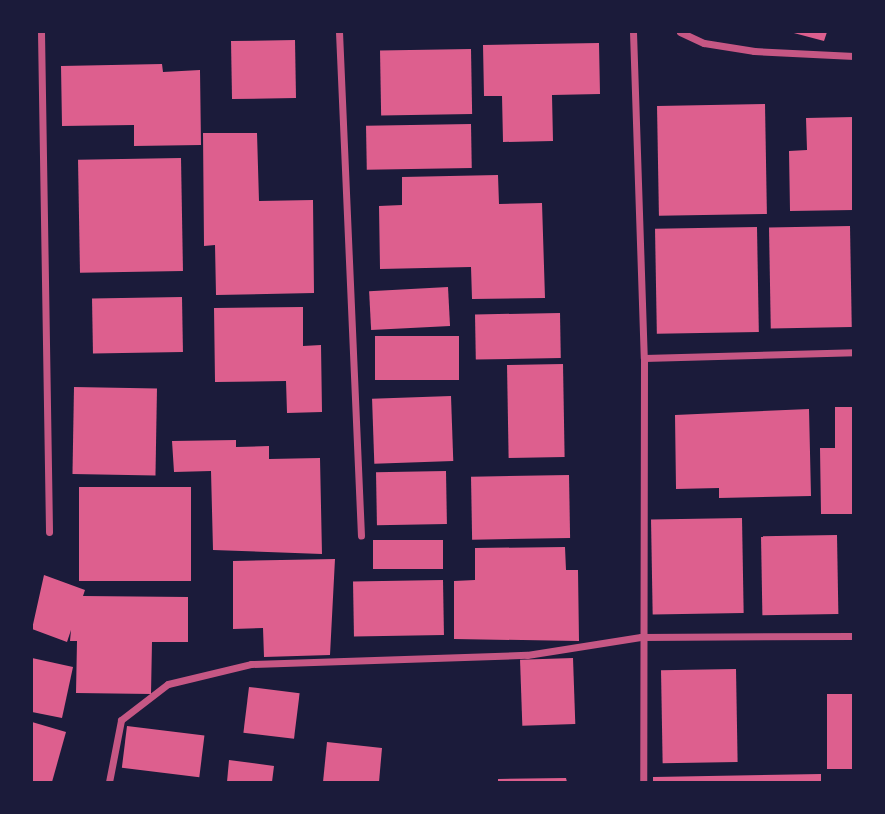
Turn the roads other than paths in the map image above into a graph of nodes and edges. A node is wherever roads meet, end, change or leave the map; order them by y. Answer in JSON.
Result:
{"nodes":[{"id":1,"x":41,"y":32,"type":"edge"},
{"id":2,"x":339,"y":32,"type":"edge"},
{"id":3,"x":633,"y":32,"type":"edge"},
{"id":4,"x":680,"y":32,"type":"edge"},
{"id":5,"x":853,"y":56,"type":"edge"},
{"id":6,"x":853,"y":352,"type":"edge"},
{"id":7,"x":644,"y":358,"type":"junction"},
{"id":8,"x":49,"y":531,"type":"dead end"},
{"id":9,"x":360,"y":536,"type":"dead end"},
{"id":10,"x":641,"y":636,"type":"junction"},
{"id":11,"x":853,"y":636,"type":"edge"},
{"id":12,"x":108,"y":782,"type":"edge"},
{"id":13,"x":643,"y":782,"type":"edge"}],
"edges":[{"from":1,"to":8,"type":"street"},
{"from":2,"to":9,"type":"street"},
{"from":3,"to":7,"type":"street"},
{"from":4,"to":5,"type":"street"},
{"from":6,"to":7,"type":"street"},
{"from":7,"to":10,"type":"street"},
{"from":10,"to":11,"type":"street"},
{"from":10,"to":12,"type":"street"},
{"from":10,"to":13,"type":"street"}]}
